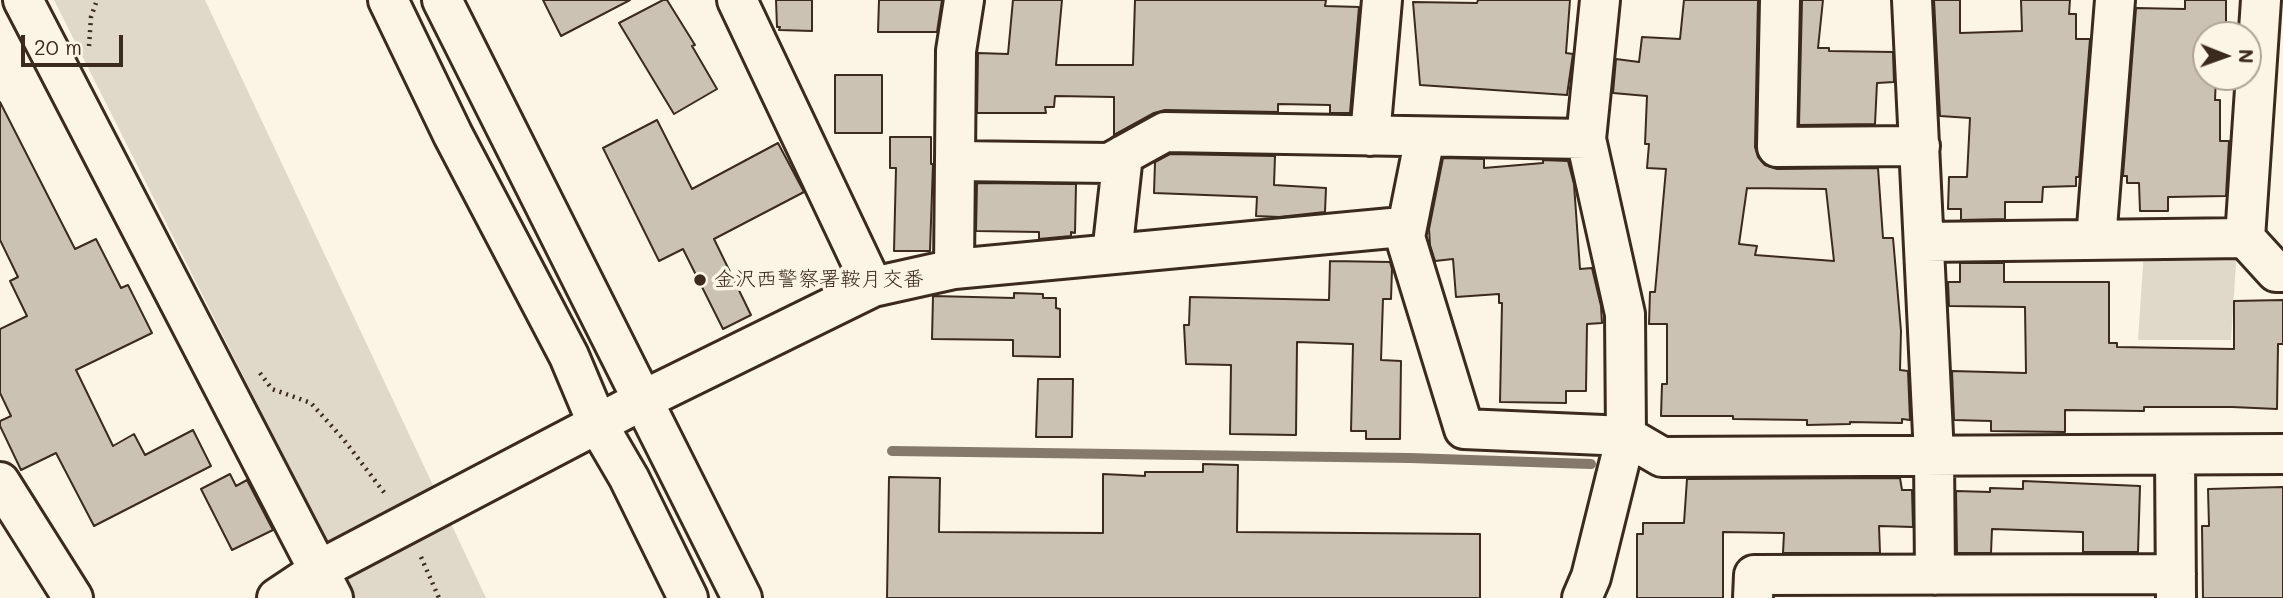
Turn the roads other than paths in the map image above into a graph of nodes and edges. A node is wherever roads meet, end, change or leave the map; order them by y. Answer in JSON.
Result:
{"nodes":[{"id":1,"x":23,"y":0,"type":"edge"},
{"id":2,"x":388,"y":0,"type":"edge"},
{"id":3,"x":442,"y":0,"type":"edge"},
{"id":4,"x":737,"y":0,"type":"edge"},
{"id":5,"x":964,"y":0,"type":"edge"},
{"id":6,"x":1382,"y":0,"type":"edge"},
{"id":7,"x":1600,"y":0,"type":"edge"},
{"id":8,"x":1780,"y":0,"type":"edge"},
{"id":9,"x":1912,"y":0,"type":"edge"},
{"id":10,"x":2115,"y":0,"type":"edge"},
{"id":11,"x":2261,"y":0,"type":"edge"},
{"id":12,"x":1370,"y":136,"type":"junction"},
{"id":13,"x":1425,"y":136,"type":"junction"},
{"id":14,"x":1586,"y":139,"type":"junction"},
{"id":15,"x":1920,"y":146,"type":"junction"},
{"id":16,"x":1124,"y":155,"type":"junction"},
{"id":17,"x":955,"y":162,"type":"junction"},
{"id":18,"x":1405,"y":237,"type":"junction"},
{"id":19,"x":2245,"y":238,"type":"junction"},
{"id":20,"x":2096,"y":240,"type":"junction"},
{"id":21,"x":1925,"y":242,"type":"junction"},
{"id":22,"x":1112,"y":254,"type":"junction"},
{"id":23,"x":954,"y":269,"type":"junction"},
{"id":24,"x":2283,"y":272,"type":"edge"},
{"id":25,"x":873,"y":287,"type":"junction"},
{"id":26,"x":643,"y":400,"type":"junction"},
{"id":27,"x":598,"y":425,"type":"junction"},
{"id":28,"x":1626,"y":436,"type":"junction"},
{"id":29,"x":2283,"y":454,"type":"edge"},
{"id":30,"x":1934,"y":455,"type":"junction"},
{"id":31,"x":2175,"y":455,"type":"junction"},
{"id":32,"x":0,"y":482,"type":"edge"},
{"id":33,"x":1934,"y":575,"type":"junction"},
{"id":34,"x":326,"y":584,"type":"edge"},
{"id":35,"x":2176,"y":586,"type":"edge"},
{"id":36,"x":73,"y":598,"type":"edge"},
{"id":37,"x":276,"y":598,"type":"edge"},
{"id":38,"x":688,"y":598,"type":"edge"},
{"id":39,"x":742,"y":598,"type":"edge"},
{"id":40,"x":1583,"y":598,"type":"edge"},
{"id":41,"x":1753,"y":598,"type":"edge"}],
"edges":[{"from":1,"to":34,"type":"street"},
{"from":2,"to":27,"type":"street"},
{"from":3,"to":26,"type":"street"},
{"from":4,"to":25,"type":"street"},
{"from":5,"to":17,"type":"street"},
{"from":6,"to":12,"type":"street"},
{"from":7,"to":14,"type":"street"},
{"from":8,"to":15,"type":"street"},
{"from":9,"to":15,"type":"street"},
{"from":10,"to":20,"type":"street"},
{"from":11,"to":19,"type":"street"},
{"from":12,"to":13,"type":"street"},
{"from":12,"to":16,"type":"street"},
{"from":13,"to":14,"type":"street"},
{"from":13,"to":18,"type":"street"},
{"from":14,"to":28,"type":"street"},
{"from":15,"to":21,"type":"street"},
{"from":16,"to":17,"type":"street"},
{"from":16,"to":22,"type":"street"},
{"from":17,"to":23,"type":"street"},
{"from":18,"to":22,"type":"street"},
{"from":18,"to":28,"type":"street"},
{"from":19,"to":20,"type":"street"},
{"from":19,"to":24,"type":"street"},
{"from":20,"to":21,"type":"street"},
{"from":21,"to":30,"type":"street"},
{"from":22,"to":23,"type":"street"},
{"from":23,"to":25,"type":"street"},
{"from":25,"to":26,"type":"street"},
{"from":26,"to":27,"type":"street"},
{"from":26,"to":39,"type":"street"},
{"from":27,"to":34,"type":"street"},
{"from":27,"to":38,"type":"street"},
{"from":28,"to":30,"type":"street"},
{"from":28,"to":40,"type":"street"},
{"from":29,"to":31,"type":"street"},
{"from":30,"to":31,"type":"street"},
{"from":30,"to":33,"type":"street"},
{"from":31,"to":35,"type":"street"},
{"from":32,"to":36,"type":"street"},
{"from":33,"to":35,"type":"street"},
{"from":33,"to":41,"type":"street"},
{"from":34,"to":37,"type":"street"}]}
